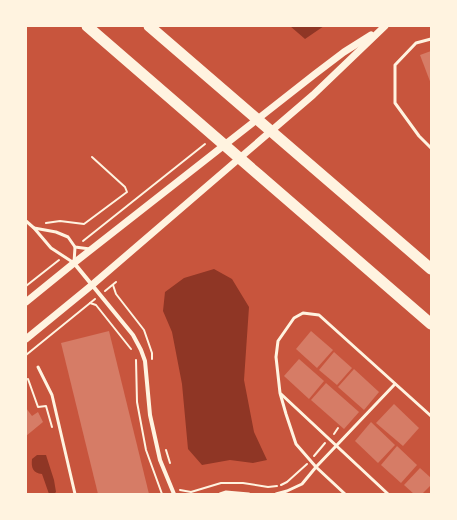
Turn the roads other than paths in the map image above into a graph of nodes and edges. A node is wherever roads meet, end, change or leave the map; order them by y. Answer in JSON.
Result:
{"nodes":[{"id":1,"x":87,"y":26,"type":"edge"},
{"id":2,"x":149,"y":26,"type":"edge"},
{"id":3,"x":384,"y":26,"type":"edge"},
{"id":4,"x":431,"y":39,"type":"edge"},
{"id":5,"x":431,"y":148,"type":"edge"},
{"id":6,"x":26,"y":221,"type":"edge"},
{"id":7,"x":34,"y":228,"type":"junction"},
{"id":8,"x":75,"y":247,"type":"junction"},
{"id":9,"x":91,"y":250,"type":"junction"},
{"id":10,"x":74,"y":263,"type":"junction"},
{"id":11,"x":431,"y":269,"type":"edge"},
{"id":12,"x":92,"y":285,"type":"junction"},
{"id":13,"x":26,"y":302,"type":"edge"},
{"id":14,"x":431,"y":324,"type":"edge"},
{"id":15,"x":26,"y":338,"type":"edge"},
{"id":16,"x":38,"y":367,"type":"dead end"},
{"id":17,"x":395,"y":384,"type":"junction"},
{"id":18,"x":280,"y":393,"type":"junction"},
{"id":19,"x":431,"y":416,"type":"edge"},
{"id":20,"x":336,"y":446,"type":"junction"},
{"id":21,"x":316,"y":467,"type":"junction"},
{"id":22,"x":75,"y":494,"type":"edge"},
{"id":23,"x":174,"y":494,"type":"edge"},
{"id":24,"x":220,"y":494,"type":"edge"},
{"id":25,"x":249,"y":494,"type":"edge"},
{"id":26,"x":276,"y":494,"type":"edge"},
{"id":27,"x":345,"y":494,"type":"edge"},
{"id":28,"x":388,"y":494,"type":"edge"}],
"edges":[{"from":1,"to":14,"type":"highway"},
{"from":2,"to":11,"type":"highway"},
{"from":3,"to":9,"type":"street"},
{"from":3,"to":12,"type":"street"},
{"from":4,"to":5,"type":"lane"},
{"from":6,"to":7,"type":"lane"},
{"from":7,"to":8,"type":"lane"},
{"from":7,"to":10,"type":"lane"},
{"from":8,"to":9,"type":"lane"},
{"from":8,"to":10,"type":"lane"},
{"from":9,"to":10,"type":"street"},
{"from":10,"to":12,"type":"street"},
{"from":10,"to":13,"type":"street"},
{"from":12,"to":15,"type":"street"},
{"from":12,"to":23,"type":"street"},
{"from":16,"to":22,"type":"lane"},
{"from":17,"to":18,"type":"lane"},
{"from":17,"to":19,"type":"lane"},
{"from":17,"to":20,"type":"lane"},
{"from":18,"to":20,"type":"lane"},
{"from":18,"to":21,"type":"lane"},
{"from":20,"to":21,"type":"lane"},
{"from":20,"to":28,"type":"lane"},
{"from":21,"to":26,"type":"lane"},
{"from":21,"to":27,"type":"lane"},
{"from":24,"to":25,"type":"lane"}]}
